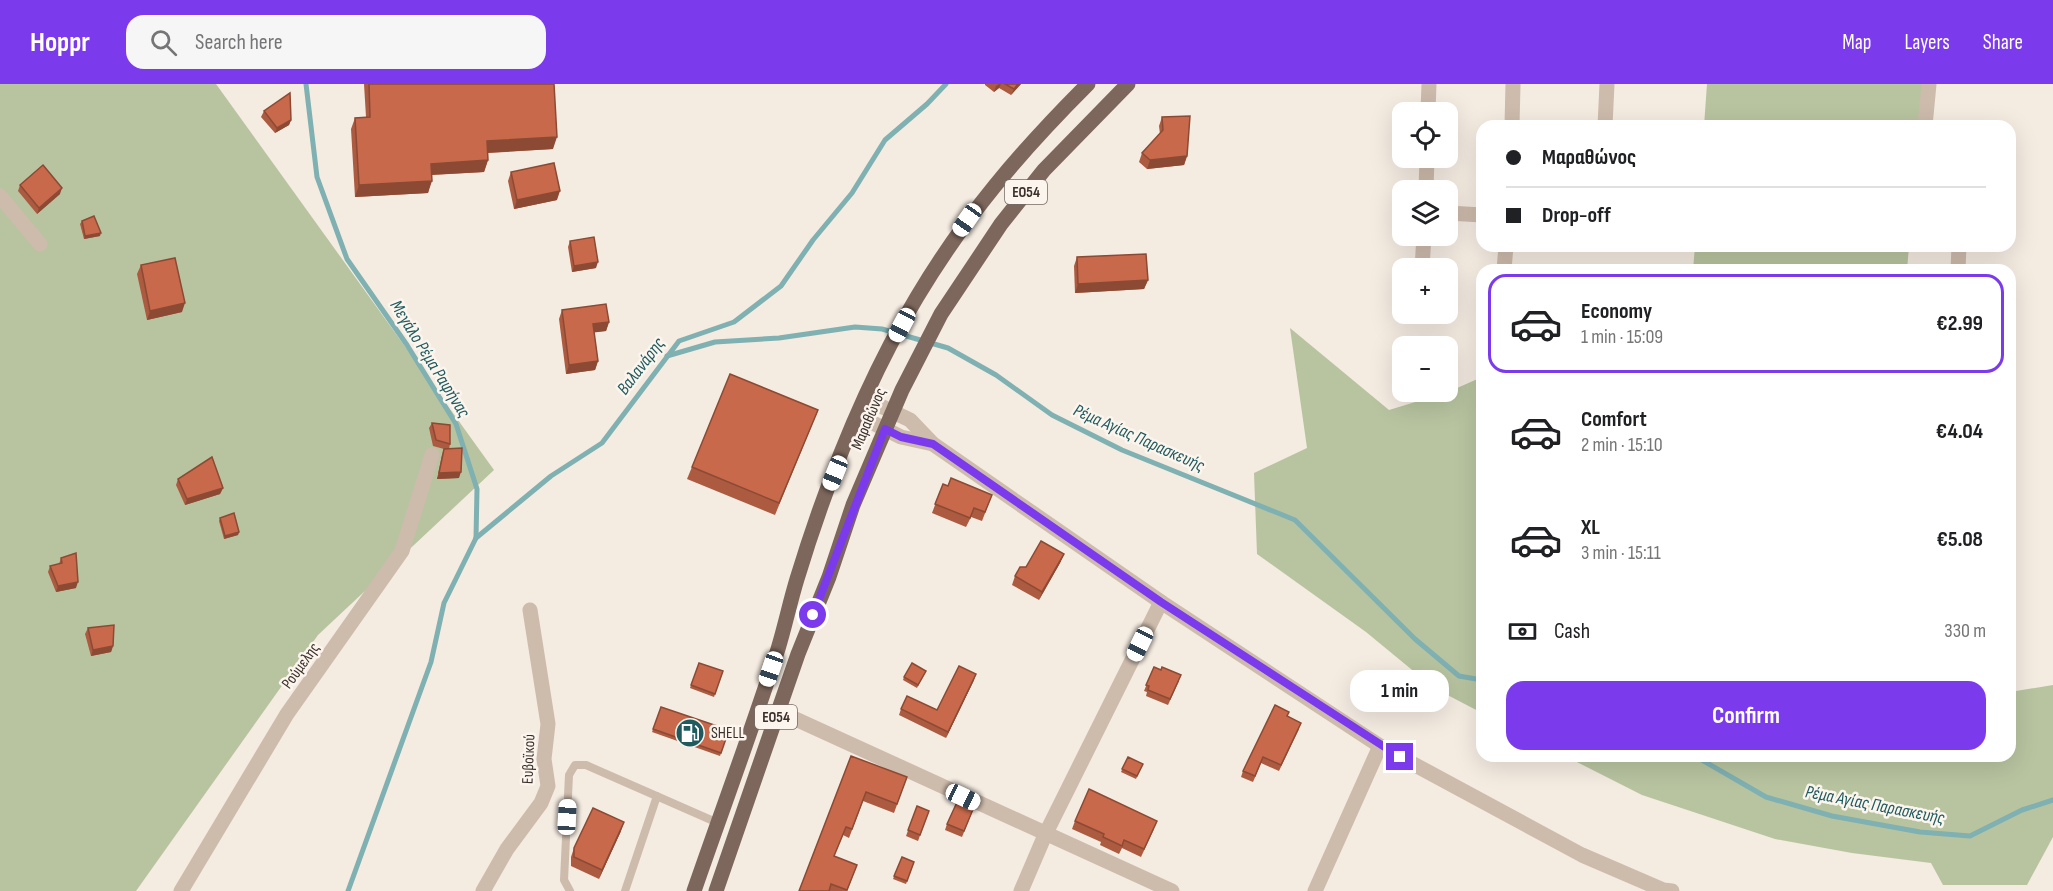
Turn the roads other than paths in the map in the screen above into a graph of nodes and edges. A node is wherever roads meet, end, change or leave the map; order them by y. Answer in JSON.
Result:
{"nodes":[{"id":1,"x":1088,"y":84,"type":"edge"},
{"id":2,"x":1128,"y":84,"type":"edge"},
{"id":3,"x":1429,"y":84,"type":"edge"},
{"id":4,"x":1513,"y":84,"type":"edge"},
{"id":5,"x":1607,"y":84,"type":"edge"},
{"id":6,"x":1929,"y":84,"type":"edge"},
{"id":7,"x":1428,"y":102,"type":"edge"},
{"id":8,"x":1512,"y":120,"type":"edge"},
{"id":9,"x":1605,"y":120,"type":"edge"},
{"id":10,"x":1925,"y":120,"type":"edge"},
{"id":11,"x":0,"y":196,"type":"edge"},
{"id":12,"x":1458,"y":214,"type":"edge"},
{"id":13,"x":1476,"y":215,"type":"edge"},
{"id":14,"x":40,"y":244,"type":"dead end"},
{"id":15,"x":866,"y":399,"type":"junction"},
{"id":16,"x":892,"y":411,"type":"junction"},
{"id":17,"x":859,"y":416,"type":"junction"},
{"id":18,"x":885,"y":429,"type":"junction"},
{"id":19,"x":933,"y":444,"type":"junction"},
{"id":20,"x":432,"y":455,"type":"dead end"},
{"id":21,"x":1161,"y":602,"type":"junction"},
{"id":22,"x":530,"y":610,"type":"dead end"},
{"id":23,"x":778,"y":711,"type":"junction"},
{"id":24,"x":1380,"y":746,"type":"junction"},
{"id":25,"x":657,"y":796,"type":"junction"},
{"id":26,"x":718,"y":823,"type":"junction"},
{"id":27,"x":1045,"y":835,"type":"junction"},
{"id":28,"x":181,"y":891,"type":"edge"},
{"id":29,"x":483,"y":891,"type":"edge"},
{"id":30,"x":570,"y":891,"type":"edge"},
{"id":31,"x":624,"y":891,"type":"edge"},
{"id":32,"x":694,"y":891,"type":"edge"},
{"id":33,"x":716,"y":891,"type":"edge"},
{"id":34,"x":1021,"y":891,"type":"edge"},
{"id":35,"x":1172,"y":891,"type":"edge"},
{"id":36,"x":1315,"y":891,"type":"edge"},
{"id":37,"x":1672,"y":891,"type":"edge"}],
"edges":[{"from":1,"to":15,"type":"main road","name":"Μαραθώνος","number":"ΕΟ54"},
{"from":2,"to":16,"type":"main road","name":"Μαραθώνος","number":"ΕΟ54"},
{"from":3,"to":7,"type":"street"},
{"from":4,"to":8,"type":"street"},
{"from":5,"to":9,"type":"street"},
{"from":6,"to":10,"type":"street"},
{"from":11,"to":14,"type":"street"},
{"from":12,"to":13,"type":"street"},
{"from":15,"to":16,"type":"street"},
{"from":15,"to":17,"type":"main road","name":"Μαραθώνος","number":"ΕΟ54"},
{"from":16,"to":18,"type":"main road","name":"Μαραθώνος","number":"ΕΟ54"},
{"from":16,"to":19,"type":"street"},
{"from":17,"to":18,"type":"street"},
{"from":17,"to":26,"type":"main road","name":"Μαραθώνος","number":"ΕΟ54"},
{"from":18,"to":19,"type":"street"},
{"from":18,"to":23,"type":"main road","name":"Μαραθώνος","number":"ΕΟ54"},
{"from":19,"to":21,"type":"street"},
{"from":20,"to":28,"type":"street","name":"Ρούμελης"},
{"from":21,"to":24,"type":"street"},
{"from":21,"to":27,"type":"street"},
{"from":22,"to":29,"type":"street","name":"Ευβοϊκού"},
{"from":23,"to":27,"type":"street"},
{"from":23,"to":33,"type":"main road","name":"Μαραθώνος","number":"ΕΟ54"},
{"from":24,"to":36,"type":"street"},
{"from":24,"to":37,"type":"street"},
{"from":25,"to":26,"type":"lane"},
{"from":25,"to":30,"type":"lane"},
{"from":25,"to":31,"type":"lane"},
{"from":26,"to":32,"type":"main road","name":"Μαραθώνος","number":"ΕΟ54"},
{"from":27,"to":34,"type":"street"},
{"from":27,"to":35,"type":"street"}]}
